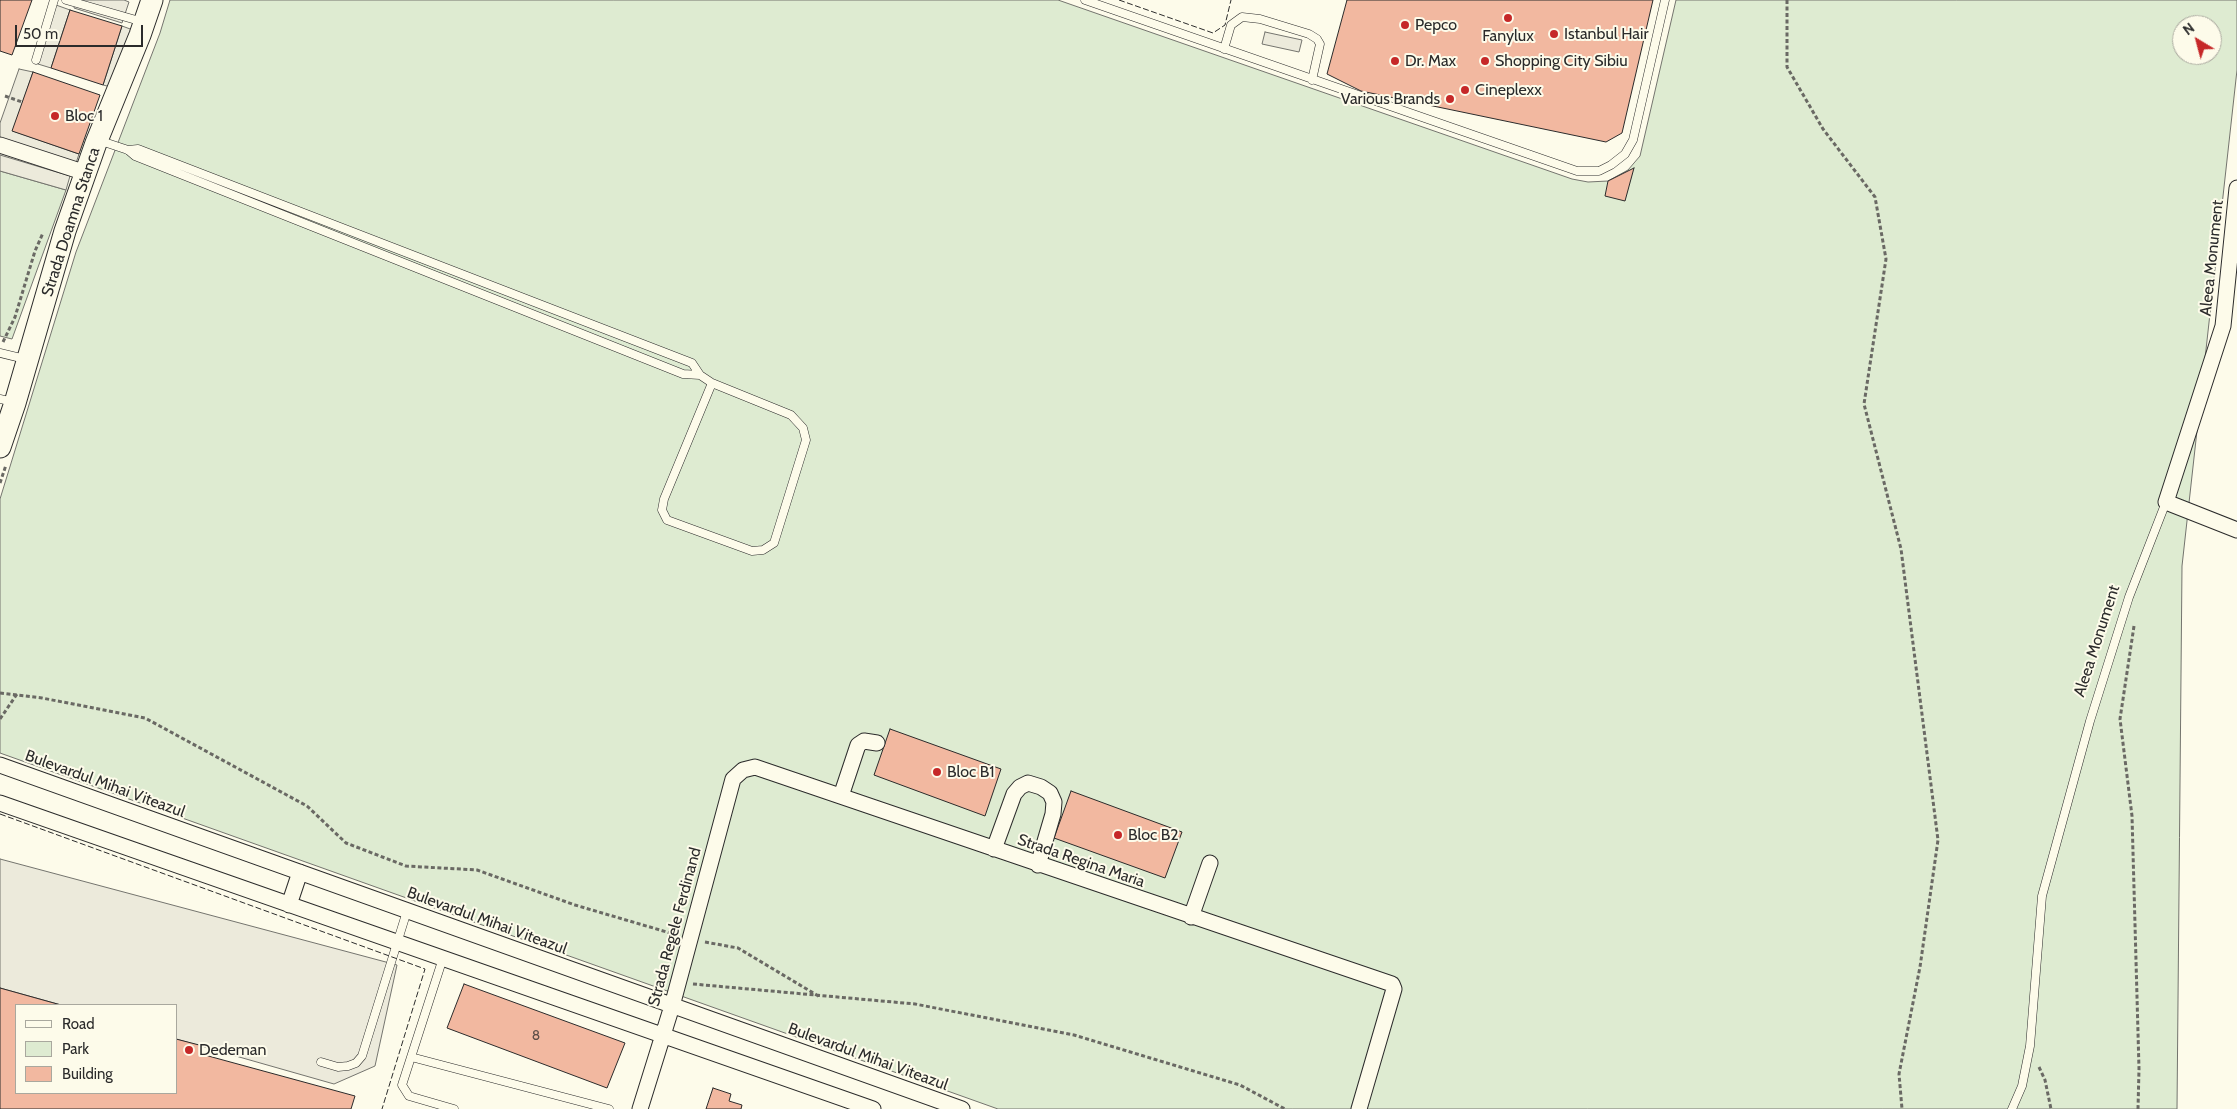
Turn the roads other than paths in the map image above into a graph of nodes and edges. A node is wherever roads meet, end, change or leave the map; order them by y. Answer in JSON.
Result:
{"nodes":[{"id":1,"x":54,"y":0,"type":"edge"},
{"id":2,"x":152,"y":0,"type":"edge"},
{"id":3,"x":1085,"y":0,"type":"edge"},
{"id":4,"x":1665,"y":0,"type":"edge"},
{"id":5,"x":71,"y":1,"type":"edge"},
{"id":6,"x":145,"y":23,"type":"junction"},
{"id":7,"x":1224,"y":49,"type":"junction"},
{"id":8,"x":36,"y":60,"type":"dead end"},
{"id":9,"x":1312,"y":80,"type":"junction"},
{"id":10,"x":98,"y":140,"type":"junction"},
{"id":11,"x":0,"y":145,"type":"edge"},
{"id":12,"x":128,"y":150,"type":"junction"},
{"id":13,"x":86,"y":173,"type":"junction"},
{"id":14,"x":2237,"y":188,"type":"edge"},
{"id":15,"x":0,"y":353,"type":"edge"},
{"id":16,"x":27,"y":359,"type":"junction"},
{"id":17,"x":700,"y":375,"type":"junction"},
{"id":18,"x":712,"y":384,"type":"junction"},
{"id":19,"x":8,"y":401,"type":"edge"},
{"id":20,"x":0,"y":447,"type":"edge"},
{"id":21,"x":2166,"y":502,"type":"junction"},
{"id":22,"x":2237,"y":530,"type":"edge"},
{"id":23,"x":877,"y":744,"type":"dead end"},
{"id":24,"x":0,"y":765,"type":"edge"},
{"id":25,"x":756,"y":767,"type":"joint"},
{"id":26,"x":841,"y":796,"type":"junction"},
{"id":27,"x":0,"y":803,"type":"edge"},
{"id":28,"x":994,"y":849,"type":"junction"},
{"id":29,"x":1210,"y":863,"type":"dead end"},
{"id":30,"x":1038,"y":864,"type":"junction"},
{"id":31,"x":300,"y":872,"type":"junction"},
{"id":32,"x":289,"y":904,"type":"junction"},
{"id":33,"x":407,"y":910,"type":"junction"},
{"id":34,"x":1191,"y":917,"type":"junction"},
{"id":35,"x":397,"y":942,"type":"junction"},
{"id":36,"x":443,"y":958,"type":"junction"},
{"id":37,"x":672,"y":1006,"type":"junction"},
{"id":38,"x":663,"y":1036,"type":"junction"},
{"id":39,"x":410,"y":1057,"type":"junction"},
{"id":40,"x":321,"y":1062,"type":"dead end"},
{"id":41,"x":454,"y":1109,"type":"edge"},
{"id":42,"x":609,"y":1109,"type":"edge"},
{"id":43,"x":640,"y":1109,"type":"edge"},
{"id":44,"x":873,"y":1109,"type":"edge"},
{"id":45,"x":962,"y":1109,"type":"edge"},
{"id":46,"x":1359,"y":1109,"type":"edge"},
{"id":47,"x":2012,"y":1109,"type":"edge"}],
"edges":[{"from":1,"to":8,"type":"lane"},
{"from":2,"to":6,"type":"street","name":"Strada Doamna Stanca"},
{"from":3,"to":7,"type":"lane"},
{"from":4,"to":9,"type":"lane"},
{"from":5,"to":6,"type":"lane"},
{"from":6,"to":10,"type":"street","name":"Strada Doamna Stanca"},
{"from":7,"to":9,"type":"lane"},
{"from":7,"to":9,"type":"lane"},
{"from":10,"to":12,"type":"lane"},
{"from":10,"to":13,"type":"street","name":"Strada Doamna Stanca"},
{"from":11,"to":13,"type":"street"},
{"from":12,"to":17,"type":"lane"},
{"from":12,"to":17,"type":"lane"},
{"from":13,"to":16,"type":"street","name":"Strada Doamna Stanca"},
{"from":14,"to":21,"type":"street","name":"Aleea Monument"},
{"from":15,"to":16,"type":"lane"},
{"from":16,"to":19,"type":"street","name":"Strada Doamna Stanca"},
{"from":17,"to":18,"type":"lane"},
{"from":18,"to":18,"type":"lane"},
{"from":19,"to":20,"type":"street","name":"Strada Doamna Stanca"},
{"from":21,"to":22,"type":"street"},
{"from":21,"to":47,"type":"lane","name":"Aleea Monument"},
{"from":23,"to":26,"type":"street"},
{"from":24,"to":31,"type":"street","name":"Bulevardul Mihai Viteazul"},
{"from":25,"to":26,"type":"street","name":"Strada Regina Maria"},
{"from":25,"to":37,"type":"street","name":"Strada Regele Ferdinand"},
{"from":26,"to":28,"type":"street","name":"Strada Regina Maria"},
{"from":27,"to":32,"type":"street"},
{"from":28,"to":30,"type":"street","name":"Strada Regina Maria"},
{"from":28,"to":30,"type":"street"},
{"from":29,"to":34,"type":"street"},
{"from":30,"to":34,"type":"street","name":"Strada Regina Maria"},
{"from":31,"to":32,"type":"street"},
{"from":31,"to":33,"type":"street","name":"Bulevardul Mihai Viteazul"},
{"from":32,"to":35,"type":"street"},
{"from":33,"to":35,"type":"lane"},
{"from":33,"to":37,"type":"street","name":"Bulevardul Mihai Viteazul"},
{"from":34,"to":46,"type":"street","name":"Strada Regina Maria"},
{"from":35,"to":36,"type":"street"},
{"from":35,"to":40,"type":"lane"},
{"from":36,"to":38,"type":"street"},
{"from":36,"to":39,"type":"lane"},
{"from":37,"to":38,"type":"street","name":"Strada Regele Ferdinand"},
{"from":37,"to":45,"type":"street","name":"Bulevardul Mihai Viteazul"},
{"from":38,"to":43,"type":"street","name":"Strada Regele Ferdinand"},
{"from":38,"to":44,"type":"street"},
{"from":39,"to":41,"type":"lane"},
{"from":39,"to":42,"type":"lane"}]}
